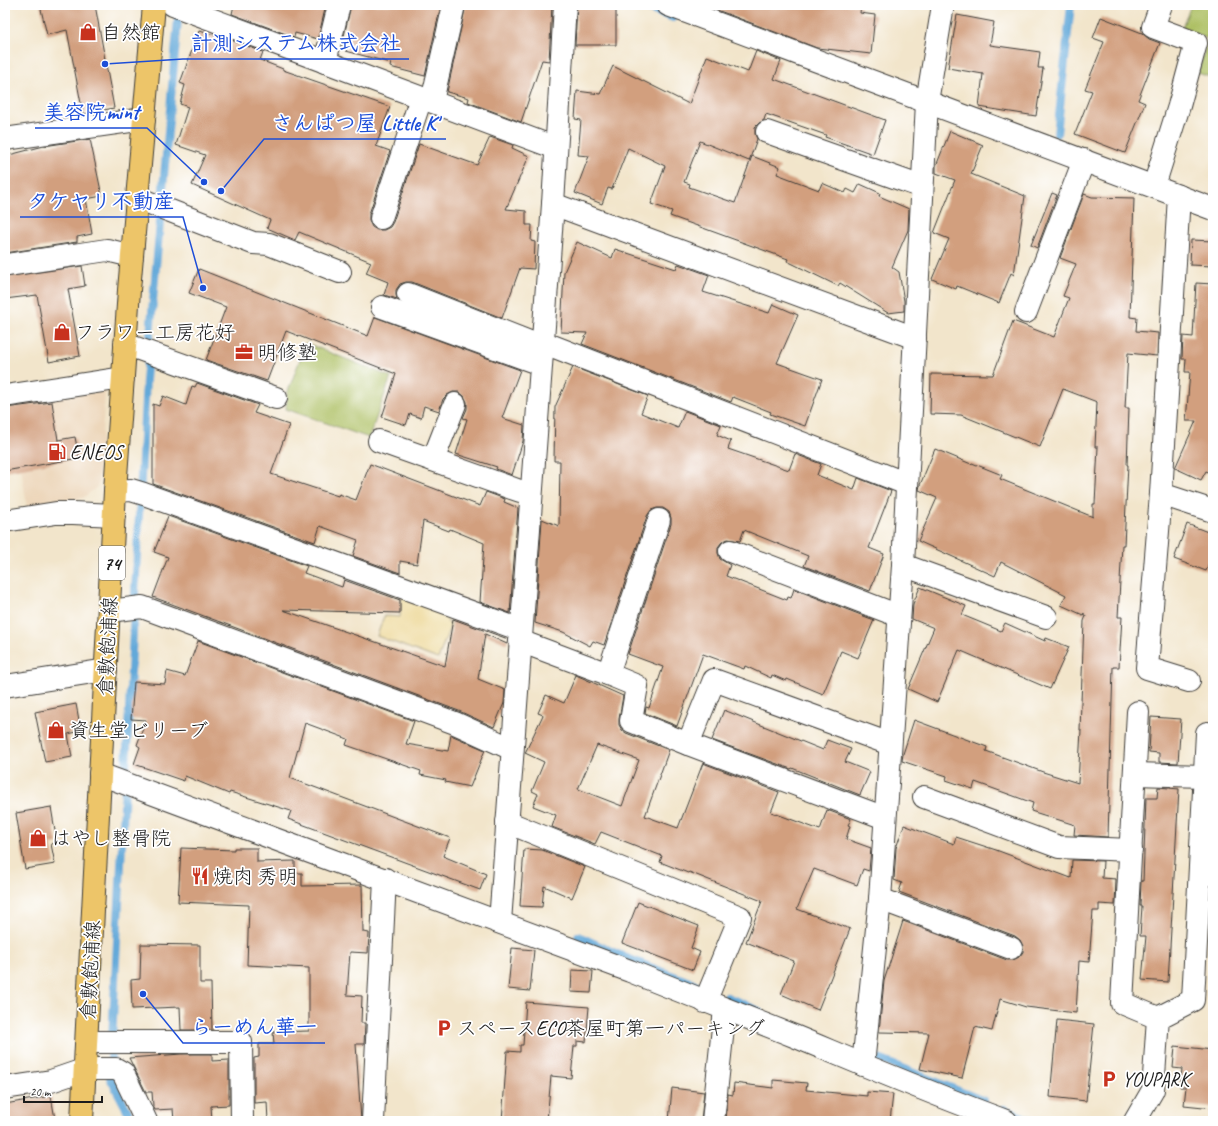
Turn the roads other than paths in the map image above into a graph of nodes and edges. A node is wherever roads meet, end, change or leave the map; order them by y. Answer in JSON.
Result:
{"nodes":[{"id":1,"x":154,"y":5,"type":"edge"},
{"id":2,"x":339,"y":5,"type":"edge"},
{"id":3,"x":454,"y":5,"type":"edge"},
{"id":4,"x":565,"y":5,"type":"edge"},
{"id":5,"x":668,"y":5,"type":"edge"},
{"id":6,"x":943,"y":5,"type":"edge"},
{"id":7,"x":1160,"y":5,"type":"edge"},
{"id":8,"x":180,"y":8,"type":"edge"},
{"id":9,"x":325,"y":62,"type":"junction"},
{"id":10,"x":427,"y":100,"type":"junction"},
{"id":11,"x":927,"y":102,"type":"junction"},
{"id":12,"x":144,"y":119,"type":"junction"},
{"id":13,"x":767,"y":132,"type":"dead end"},
{"id":14,"x":5,"y":139,"type":"edge"},
{"id":15,"x":556,"y":148,"type":"junction"},
{"id":16,"x":1084,"y":160,"type":"junction"},
{"id":17,"x":1154,"y":186,"type":"junction"},
{"id":18,"x":922,"y":188,"type":"junction"},
{"id":19,"x":1179,"y":196,"type":"junction"},
{"id":20,"x":154,"y":205,"type":"junction"},
{"id":21,"x":560,"y":206,"type":"junction"},
{"id":22,"x":1213,"y":209,"type":"edge"},
{"id":23,"x":381,"y":218,"type":"dead end"},
{"id":24,"x":132,"y":256,"type":"junction"},
{"id":25,"x":7,"y":265,"type":"dead end"},
{"id":26,"x":340,"y":272,"type":"dead end"},
{"id":27,"x":408,"y":294,"type":"dead end"},
{"id":28,"x":382,"y":308,"type":"dead end"},
{"id":29,"x":1026,"y":312,"type":"dead end"},
{"id":30,"x":915,"y":338,"type":"junction"},
{"id":31,"x":141,"y":349,"type":"junction"},
{"id":32,"x":545,"y":349,"type":"junction"},
{"id":33,"x":123,"y":378,"type":"junction"},
{"id":34,"x":5,"y":396,"type":"edge"},
{"id":35,"x":276,"y":398,"type":"dead end"},
{"id":36,"x":455,"y":404,"type":"dead end"},
{"id":37,"x":379,"y":441,"type":"dead end"},
{"id":38,"x":433,"y":460,"type":"junction"},
{"id":39,"x":907,"y":484,"type":"junction"},
{"id":40,"x":531,"y":491,"type":"junction"},
{"id":41,"x":131,"y":492,"type":"junction"},
{"id":42,"x":1162,"y":494,"type":"junction"},
{"id":43,"x":1213,"y":511,"type":"edge"},
{"id":44,"x":114,"y":515,"type":"junction"},
{"id":45,"x":659,"y":520,"type":"dead end"},
{"id":46,"x":5,"y":521,"type":"edge"},
{"id":47,"x":730,"y":551,"type":"dead end"},
{"id":48,"x":903,"y":565,"type":"junction"},
{"id":49,"x":126,"y":609,"type":"junction"},
{"id":50,"x":899,"y":616,"type":"junction"},
{"id":51,"x":1046,"y":617,"type":"dead end"},
{"id":52,"x":526,"y":640,"type":"junction"},
{"id":53,"x":106,"y":670,"type":"junction"},
{"id":54,"x":608,"y":674,"type":"junction"},
{"id":55,"x":1189,"y":681,"type":"dead end"},
{"id":56,"x":5,"y":686,"type":"edge"},
{"id":57,"x":1138,"y":712,"type":"dead end"},
{"id":58,"x":1207,"y":733,"type":"dead end"},
{"id":59,"x":688,"y":744,"type":"junction"},
{"id":60,"x":890,"y":744,"type":"junction"},
{"id":61,"x":512,"y":748,"type":"junction"},
{"id":62,"x":1135,"y":774,"type":"junction"},
{"id":63,"x":1204,"y":776,"type":"junction"},
{"id":64,"x":118,"y":780,"type":"junction"},
{"id":65,"x":924,"y":797,"type":"dead end"},
{"id":66,"x":886,"y":818,"type":"junction"},
{"id":67,"x":507,"y":822,"type":"junction"},
{"id":68,"x":1131,"y":850,"type":"junction"},
{"id":69,"x":385,"y":880,"type":"junction"},
{"id":70,"x":880,"y":899,"type":"junction"},
{"id":71,"x":500,"y":922,"type":"junction"},
{"id":72,"x":1011,"y":948,"type":"dead end"},
{"id":73,"x":715,"y":1006,"type":"junction"},
{"id":74,"x":1158,"y":1018,"type":"junction"},
{"id":75,"x":103,"y":1042,"type":"junction"},
{"id":76,"x":864,"y":1056,"type":"junction"},
{"id":77,"x":102,"y":1069,"type":"junction"},
{"id":78,"x":5,"y":1088,"type":"edge"},
{"id":79,"x":82,"y":1121,"type":"edge"},
{"id":80,"x":146,"y":1121,"type":"edge"},
{"id":81,"x":242,"y":1121,"type":"edge"},
{"id":82,"x":373,"y":1121,"type":"edge"},
{"id":83,"x":713,"y":1121,"type":"edge"},
{"id":84,"x":1006,"y":1121,"type":"edge"},
{"id":85,"x":1135,"y":1121,"type":"edge"}],
"edges":[{"from":1,"to":12,"type":"main road","name":"倉敷飽浦線","number":"74"},
{"from":2,"to":9,"type":"street"},
{"from":3,"to":10,"type":"street"},
{"from":4,"to":15,"type":"street"},
{"from":5,"to":11,"type":"street"},
{"from":6,"to":11,"type":"street"},
{"from":7,"to":17,"type":"street"},
{"from":8,"to":9,"type":"street"},
{"from":9,"to":10,"type":"street"},
{"from":10,"to":15,"type":"street"},
{"from":10,"to":23,"type":"street"},
{"from":11,"to":16,"type":"street"},
{"from":11,"to":18,"type":"street"},
{"from":12,"to":14,"type":"street"},
{"from":12,"to":20,"type":"main road","name":"倉敷飽浦線","number":"74"},
{"from":13,"to":18,"type":"street"},
{"from":15,"to":21,"type":"street"},
{"from":16,"to":17,"type":"street"},
{"from":16,"to":29,"type":"street"},
{"from":17,"to":19,"type":"street"},
{"from":18,"to":30,"type":"street"},
{"from":19,"to":22,"type":"street"},
{"from":19,"to":42,"type":"street"},
{"from":20,"to":24,"type":"main road","name":"倉敷飽浦線","number":"74"},
{"from":20,"to":26,"type":"street"},
{"from":21,"to":30,"type":"street"},
{"from":21,"to":32,"type":"street"},
{"from":24,"to":25,"type":"street"},
{"from":24,"to":31,"type":"main road","name":"倉敷飽浦線","number":"74"},
{"from":27,"to":32,"type":"street"},
{"from":28,"to":32,"type":"street"},
{"from":30,"to":39,"type":"street"},
{"from":31,"to":33,"type":"main road","name":"倉敷飽浦線","number":"74"},
{"from":31,"to":35,"type":"street"},
{"from":32,"to":39,"type":"street"},
{"from":32,"to":40,"type":"street"},
{"from":33,"to":34,"type":"street"},
{"from":33,"to":41,"type":"main road","name":"倉敷飽浦線","number":"74"},
{"from":36,"to":38,"type":"street"},
{"from":37,"to":38,"type":"street"},
{"from":38,"to":40,"type":"street"},
{"from":39,"to":48,"type":"street"},
{"from":40,"to":52,"type":"street"},
{"from":41,"to":44,"type":"main road","name":"倉敷飽浦線","number":"74"},
{"from":41,"to":52,"type":"street"},
{"from":42,"to":43,"type":"street"},
{"from":42,"to":55,"type":"street"},
{"from":44,"to":46,"type":"street"},
{"from":44,"to":49,"type":"main road","name":"倉敷飽浦線","number":"74"},
{"from":45,"to":54,"type":"street"},
{"from":47,"to":50,"type":"street"},
{"from":48,"to":50,"type":"street"},
{"from":48,"to":51,"type":"street"},
{"from":49,"to":53,"type":"main road","name":"倉敷飽浦線","number":"74"},
{"from":49,"to":61,"type":"street"},
{"from":50,"to":60,"type":"street"},
{"from":52,"to":54,"type":"street"},
{"from":52,"to":61,"type":"street"},
{"from":53,"to":56,"type":"street"},
{"from":53,"to":64,"type":"main road","name":"倉敷飽浦線","number":"74"},
{"from":54,"to":59,"type":"street"},
{"from":57,"to":62,"type":"street"},
{"from":58,"to":63,"type":"street"},
{"from":59,"to":60,"type":"street"},
{"from":59,"to":66,"type":"street"},
{"from":60,"to":66,"type":"street"},
{"from":61,"to":67,"type":"street"},
{"from":62,"to":63,"type":"street"},
{"from":62,"to":68,"type":"street"},
{"from":63,"to":74,"type":"street"},
{"from":64,"to":69,"type":"street"},
{"from":64,"to":75,"type":"main road","name":"倉敷飽浦線","number":"74"},
{"from":65,"to":68,"type":"street"},
{"from":66,"to":70,"type":"street"},
{"from":67,"to":71,"type":"street"},
{"from":67,"to":73,"type":"street"},
{"from":68,"to":74,"type":"street"},
{"from":69,"to":71,"type":"street"},
{"from":69,"to":82,"type":"street"},
{"from":70,"to":72,"type":"street"},
{"from":70,"to":76,"type":"street"},
{"from":71,"to":73,"type":"street"},
{"from":73,"to":76,"type":"street"},
{"from":73,"to":83,"type":"street"},
{"from":74,"to":85,"type":"street"},
{"from":75,"to":77,"type":"main road","name":"倉敷飽浦線","number":"74"},
{"from":75,"to":81,"type":"street"},
{"from":76,"to":84,"type":"street"},
{"from":77,"to":78,"type":"street"},
{"from":77,"to":79,"type":"main road","name":"倉敷飽浦線","number":"74"},
{"from":77,"to":80,"type":"street"}]}
